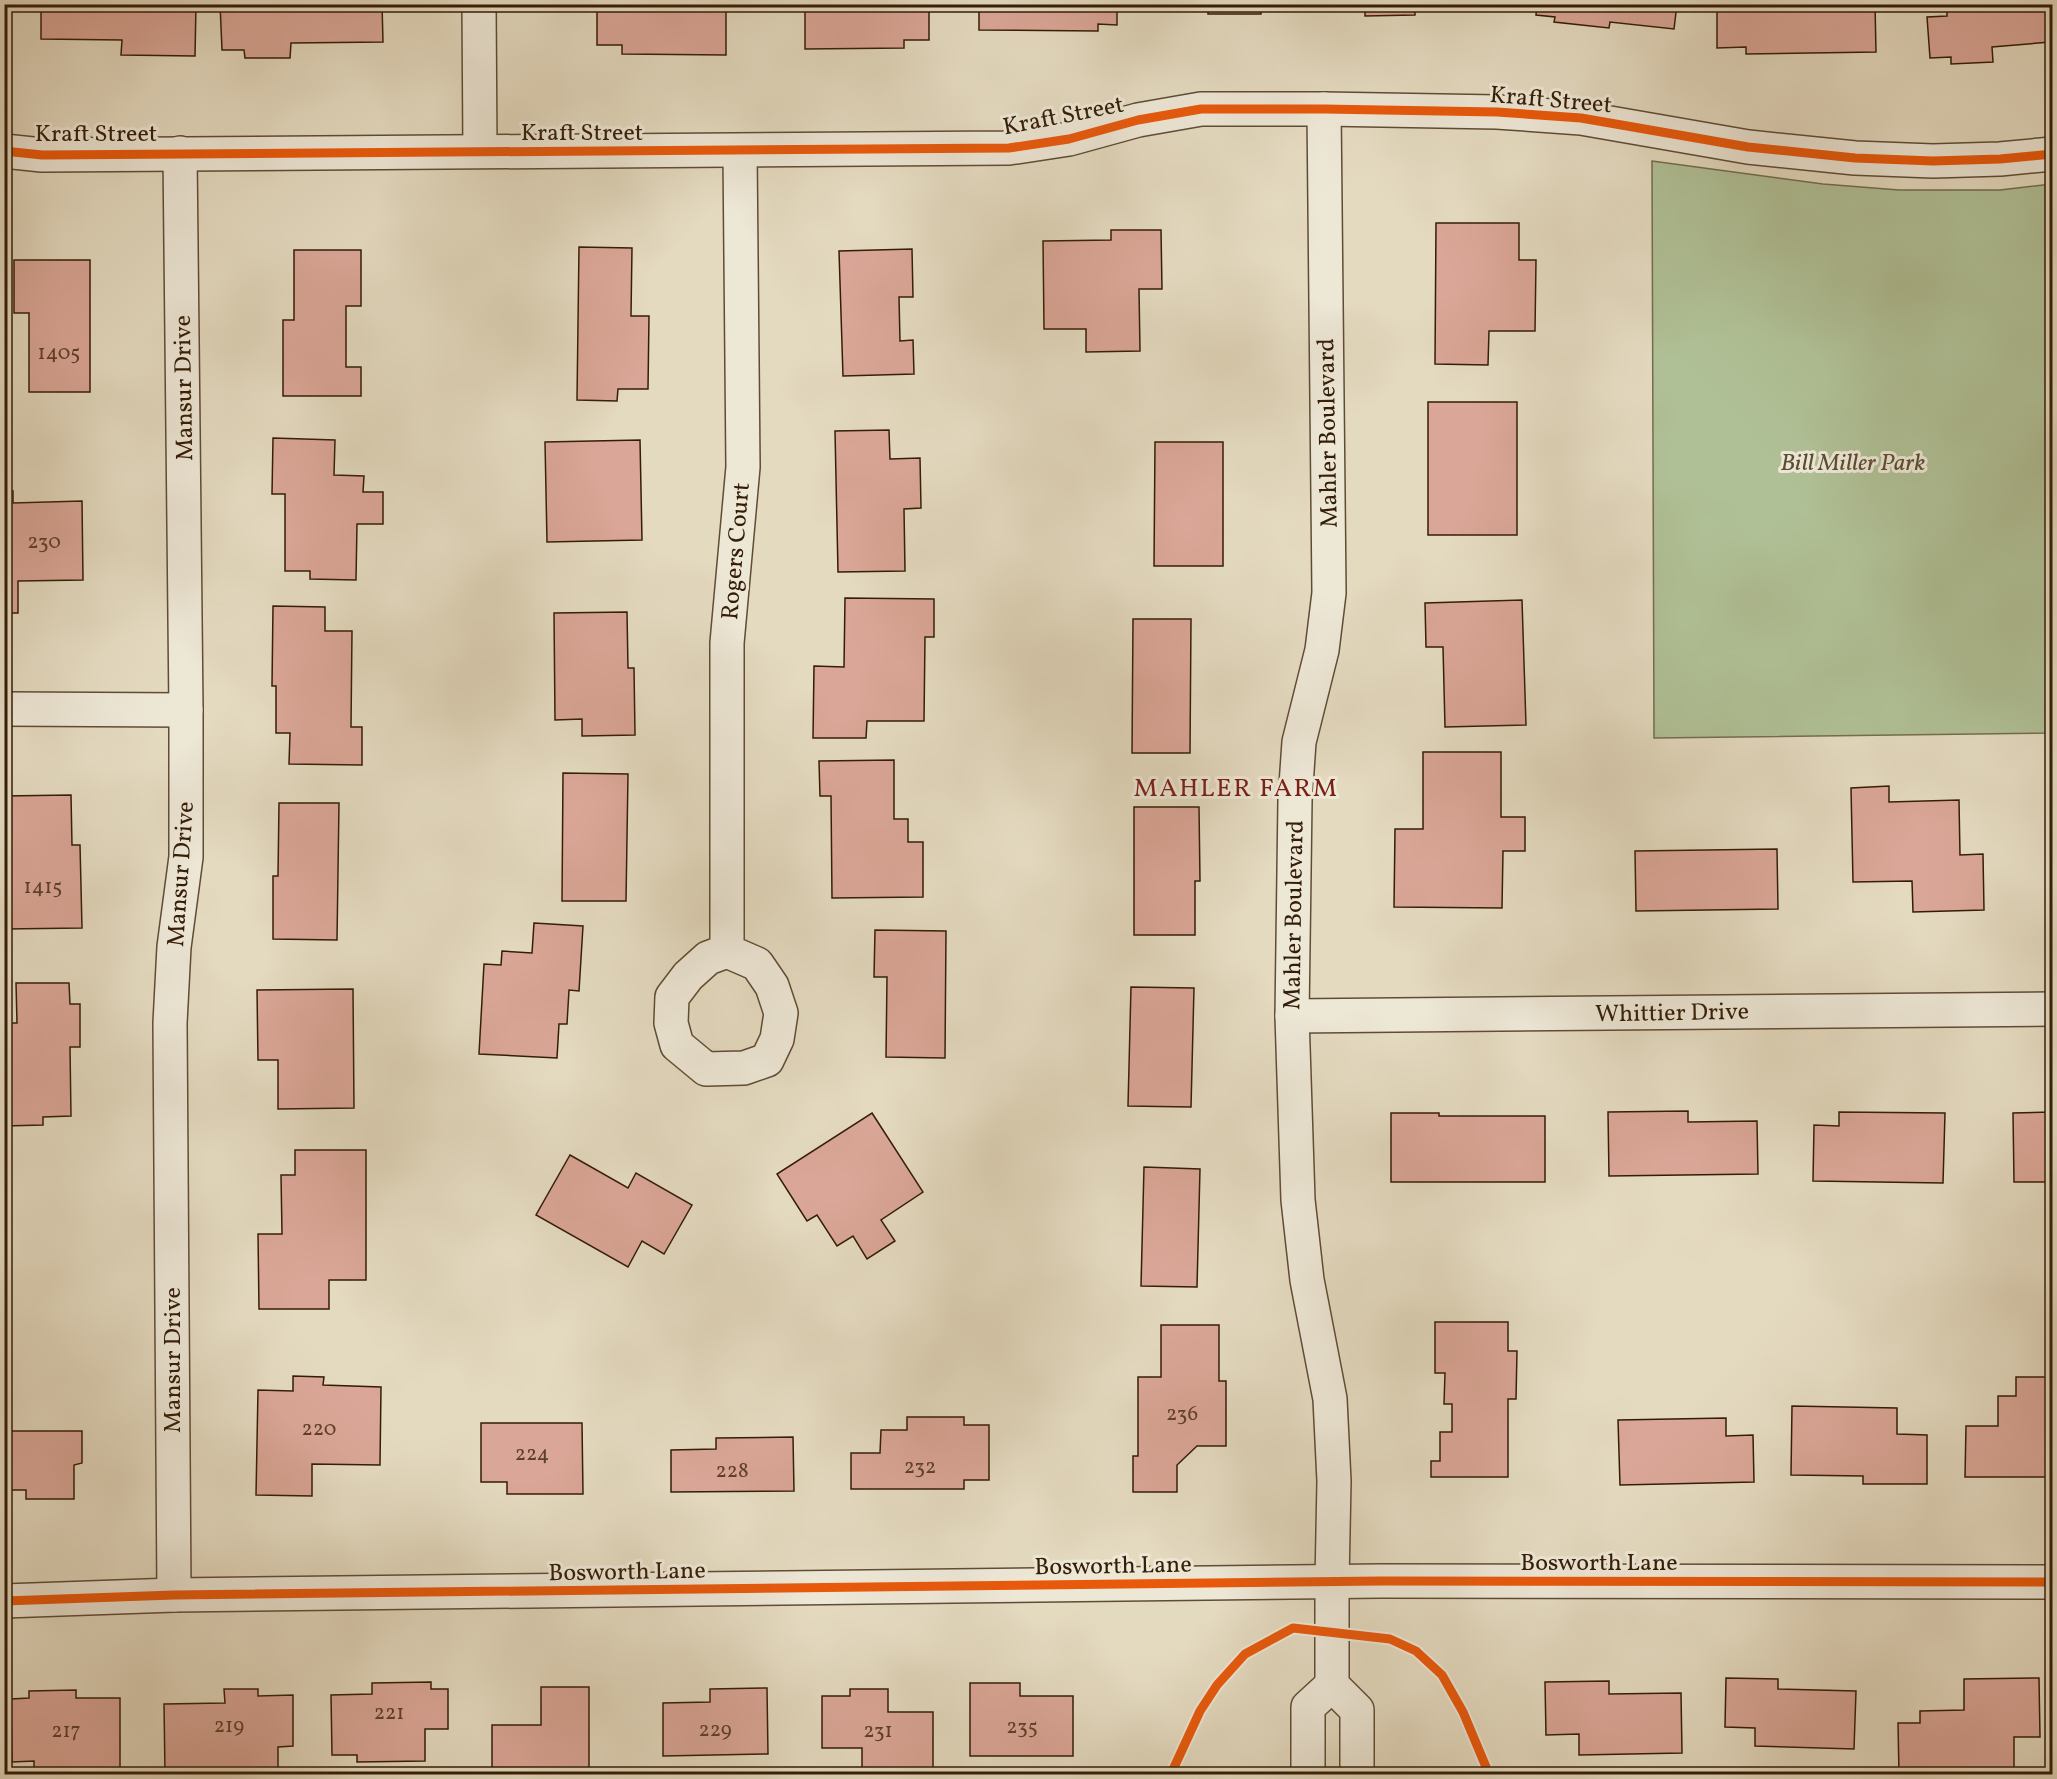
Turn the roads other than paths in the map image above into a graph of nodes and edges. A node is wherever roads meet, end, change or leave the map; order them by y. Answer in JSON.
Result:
{"nodes":[{"id":1,"x":479,"y":4,"type":"edge"},
{"id":2,"x":1324,"y":110,"type":"junction"},
{"id":3,"x":4,"y":151,"type":"edge"},
{"id":4,"x":740,"y":151,"type":"junction"},
{"id":5,"x":480,"y":152,"type":"junction"},
{"id":6,"x":180,"y":153,"type":"junction"},
{"id":7,"x":2052,"y":154,"type":"edge"},
{"id":8,"x":4,"y":709,"type":"edge"},
{"id":9,"x":186,"y":710,"type":"junction"},
{"id":10,"x":727,"y":951,"type":"dead end"},
{"id":11,"x":2052,"y":1009,"type":"edge"},
{"id":12,"x":1292,"y":1016,"type":"junction"},
{"id":13,"x":1332,"y":1582,"type":"junction"},
{"id":14,"x":2052,"y":1582,"type":"edge"},
{"id":15,"x":174,"y":1595,"type":"junction"},
{"id":16,"x":4,"y":1601,"type":"edge"},
{"id":17,"x":1332,"y":1685,"type":"junction"},
{"id":18,"x":1308,"y":1774,"type":"edge"},
{"id":19,"x":1357,"y":1774,"type":"edge"}],
"edges":[{"from":1,"to":5,"type":"street"},
{"from":2,"to":4,"type":"street","name":"Kraft Street"},
{"from":2,"to":7,"type":"street","name":"Kraft Street"},
{"from":2,"to":12,"type":"street","name":"Mahler Boulevard"},
{"from":3,"to":6,"type":"street","name":"Kraft Street"},
{"from":4,"to":5,"type":"street","name":"Kraft Street"},
{"from":4,"to":10,"type":"street","name":"Rogers Court"},
{"from":5,"to":6,"type":"street","name":"Kraft Street"},
{"from":6,"to":9,"type":"street","name":"Mansur Drive"},
{"from":8,"to":9,"type":"street"},
{"from":9,"to":15,"type":"street","name":"Mansur Drive"},
{"from":11,"to":12,"type":"street","name":"Whittier Drive"},
{"from":12,"to":13,"type":"street","name":"Mahler Boulevard"},
{"from":13,"to":14,"type":"street","name":"Bosworth Lane"},
{"from":13,"to":15,"type":"street","name":"Bosworth Lane"},
{"from":13,"to":17,"type":"street","name":"Mahler Boulevard"},
{"from":15,"to":16,"type":"street","name":"Bosworth Lane"},
{"from":17,"to":18,"type":"street"},
{"from":17,"to":19,"type":"street"}]}
